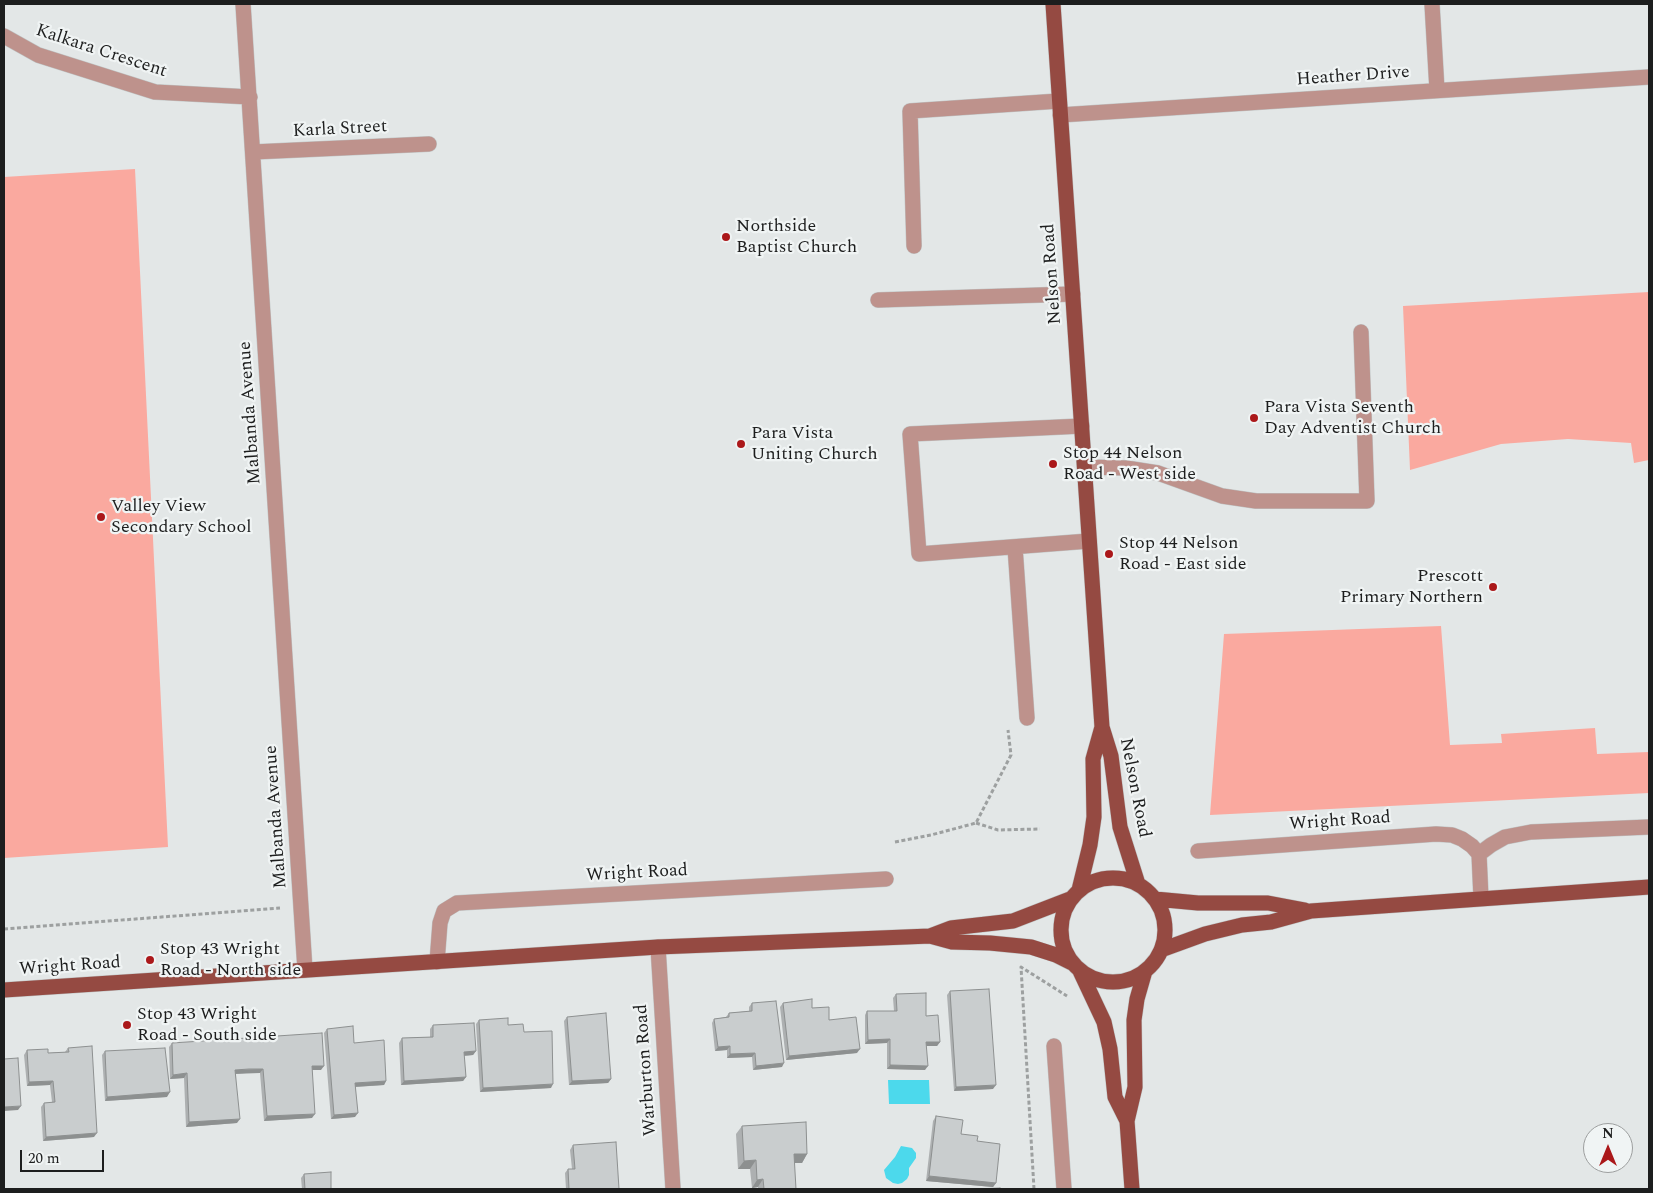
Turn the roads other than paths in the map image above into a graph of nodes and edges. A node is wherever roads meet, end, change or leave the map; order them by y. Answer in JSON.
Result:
{"nodes":[{"id":1,"x":244,"y":4,"type":"edge"},
{"id":2,"x":1053,"y":4,"type":"edge"},
{"id":3,"x":1432,"y":4,"type":"edge"},
{"id":4,"x":4,"y":36,"type":"edge"},
{"id":5,"x":1649,"y":77,"type":"edge"},
{"id":6,"x":1437,"y":90,"type":"junction"},
{"id":7,"x":250,"y":97,"type":"junction"},
{"id":8,"x":1060,"y":108,"type":"junction"},
{"id":9,"x":429,"y":144,"type":"dead end"},
{"id":10,"x":253,"y":152,"type":"junction"},
{"id":11,"x":914,"y":246,"type":"dead end"},
{"id":12,"x":1073,"y":294,"type":"junction"},
{"id":13,"x":878,"y":300,"type":"dead end"},
{"id":14,"x":1361,"y":332,"type":"dead end"},
{"id":15,"x":1082,"y":426,"type":"junction"},
{"id":16,"x":1085,"y":468,"type":"junction"},
{"id":17,"x":1089,"y":541,"type":"junction"},
{"id":18,"x":1015,"y":547,"type":"junction"},
{"id":19,"x":1027,"y":718,"type":"dead end"},
{"id":20,"x":1102,"y":727,"type":"junction"},
{"id":21,"x":1649,"y":827,"type":"edge"},
{"id":22,"x":1198,"y":851,"type":"dead end"},
{"id":23,"x":1479,"y":854,"type":"junction"},
{"id":24,"x":886,"y":879,"type":"dead end"},
{"id":25,"x":1138,"y":884,"type":"junction"},
{"id":26,"x":1649,"y":887,"type":"edge"},
{"id":27,"x":1074,"y":895,"type":"junction"},
{"id":28,"x":1481,"y":898,"type":"junction"},
{"id":29,"x":1155,"y":899,"type":"junction"},
{"id":30,"x":1311,"y":910,"type":"junction"},
{"id":31,"x":930,"y":936,"type":"junction"},
{"id":32,"x":658,"y":948,"type":"junction"},
{"id":33,"x":1161,"y":950,"type":"junction"},
{"id":34,"x":437,"y":962,"type":"junction"},
{"id":35,"x":1076,"y":967,"type":"junction"},
{"id":36,"x":306,"y":970,"type":"junction"},
{"id":37,"x":1145,"y":971,"type":"junction"},
{"id":38,"x":4,"y":990,"type":"edge"},
{"id":39,"x":1054,"y":1046,"type":"dead end"},
{"id":40,"x":1127,"y":1121,"type":"junction"},
{"id":41,"x":673,"y":1189,"type":"edge"},
{"id":42,"x":1064,"y":1189,"type":"edge"},
{"id":43,"x":1132,"y":1189,"type":"edge"}],
"edges":[{"from":1,"to":7,"type":"street","name":"Malbanda Avenue"},
{"from":2,"to":8,"type":"main road","name":"Nelson Road"},
{"from":3,"to":6,"type":"street"},
{"from":4,"to":7,"type":"street","name":"Kalkara Crescent"},
{"from":5,"to":6,"type":"street","name":"Heather Drive"},
{"from":6,"to":8,"type":"street","name":"Heather Drive"},
{"from":7,"to":10,"type":"street","name":"Malbanda Avenue"},
{"from":8,"to":11,"type":"street","name":"Heather Drive"},
{"from":8,"to":12,"type":"main road","name":"Nelson Road"},
{"from":9,"to":10,"type":"street","name":"Karla Street"},
{"from":10,"to":36,"type":"street","name":"Malbanda Avenue"},
{"from":12,"to":13,"type":"street"},
{"from":12,"to":15,"type":"main road","name":"Nelson Road"},
{"from":14,"to":16,"type":"street"},
{"from":15,"to":16,"type":"main road","name":"Nelson Road"},
{"from":15,"to":18,"type":"street"},
{"from":16,"to":17,"type":"main road","name":"Nelson Road"},
{"from":17,"to":18,"type":"street"},
{"from":17,"to":20,"type":"main road","name":"Nelson Road"},
{"from":18,"to":19,"type":"street"},
{"from":20,"to":25,"type":"main road","name":"Nelson Road"},
{"from":20,"to":27,"type":"main road","name":"Nelson Road"},
{"from":21,"to":23,"type":"street"},
{"from":22,"to":23,"type":"street","name":"Wright Road"},
{"from":23,"to":28,"type":"street"},
{"from":24,"to":34,"type":"street","name":"Wright Road"},
{"from":25,"to":27,"type":"main road"},
{"from":25,"to":29,"type":"main road"},
{"from":26,"to":28,"type":"main road"},
{"from":27,"to":31,"type":"main road","name":"Wright Road"},
{"from":27,"to":35,"type":"main road"},
{"from":28,"to":30,"type":"main road"},
{"from":29,"to":30,"type":"main road"},
{"from":29,"to":33,"type":"main road"},
{"from":30,"to":33,"type":"main road"},
{"from":31,"to":32,"type":"main road","name":"Wright Road"},
{"from":31,"to":35,"type":"main road","name":"Wright Road"},
{"from":32,"to":34,"type":"main road","name":"Wright Road"},
{"from":32,"to":41,"type":"street","name":"Warburton Road"},
{"from":33,"to":37,"type":"main road"},
{"from":34,"to":36,"type":"main road","name":"Wright Road"},
{"from":35,"to":37,"type":"main road"},
{"from":35,"to":40,"type":"main road"},
{"from":36,"to":38,"type":"main road","name":"Wright Road"},
{"from":37,"to":40,"type":"main road"},
{"from":39,"to":42,"type":"street"},
{"from":40,"to":43,"type":"main road"}]}
